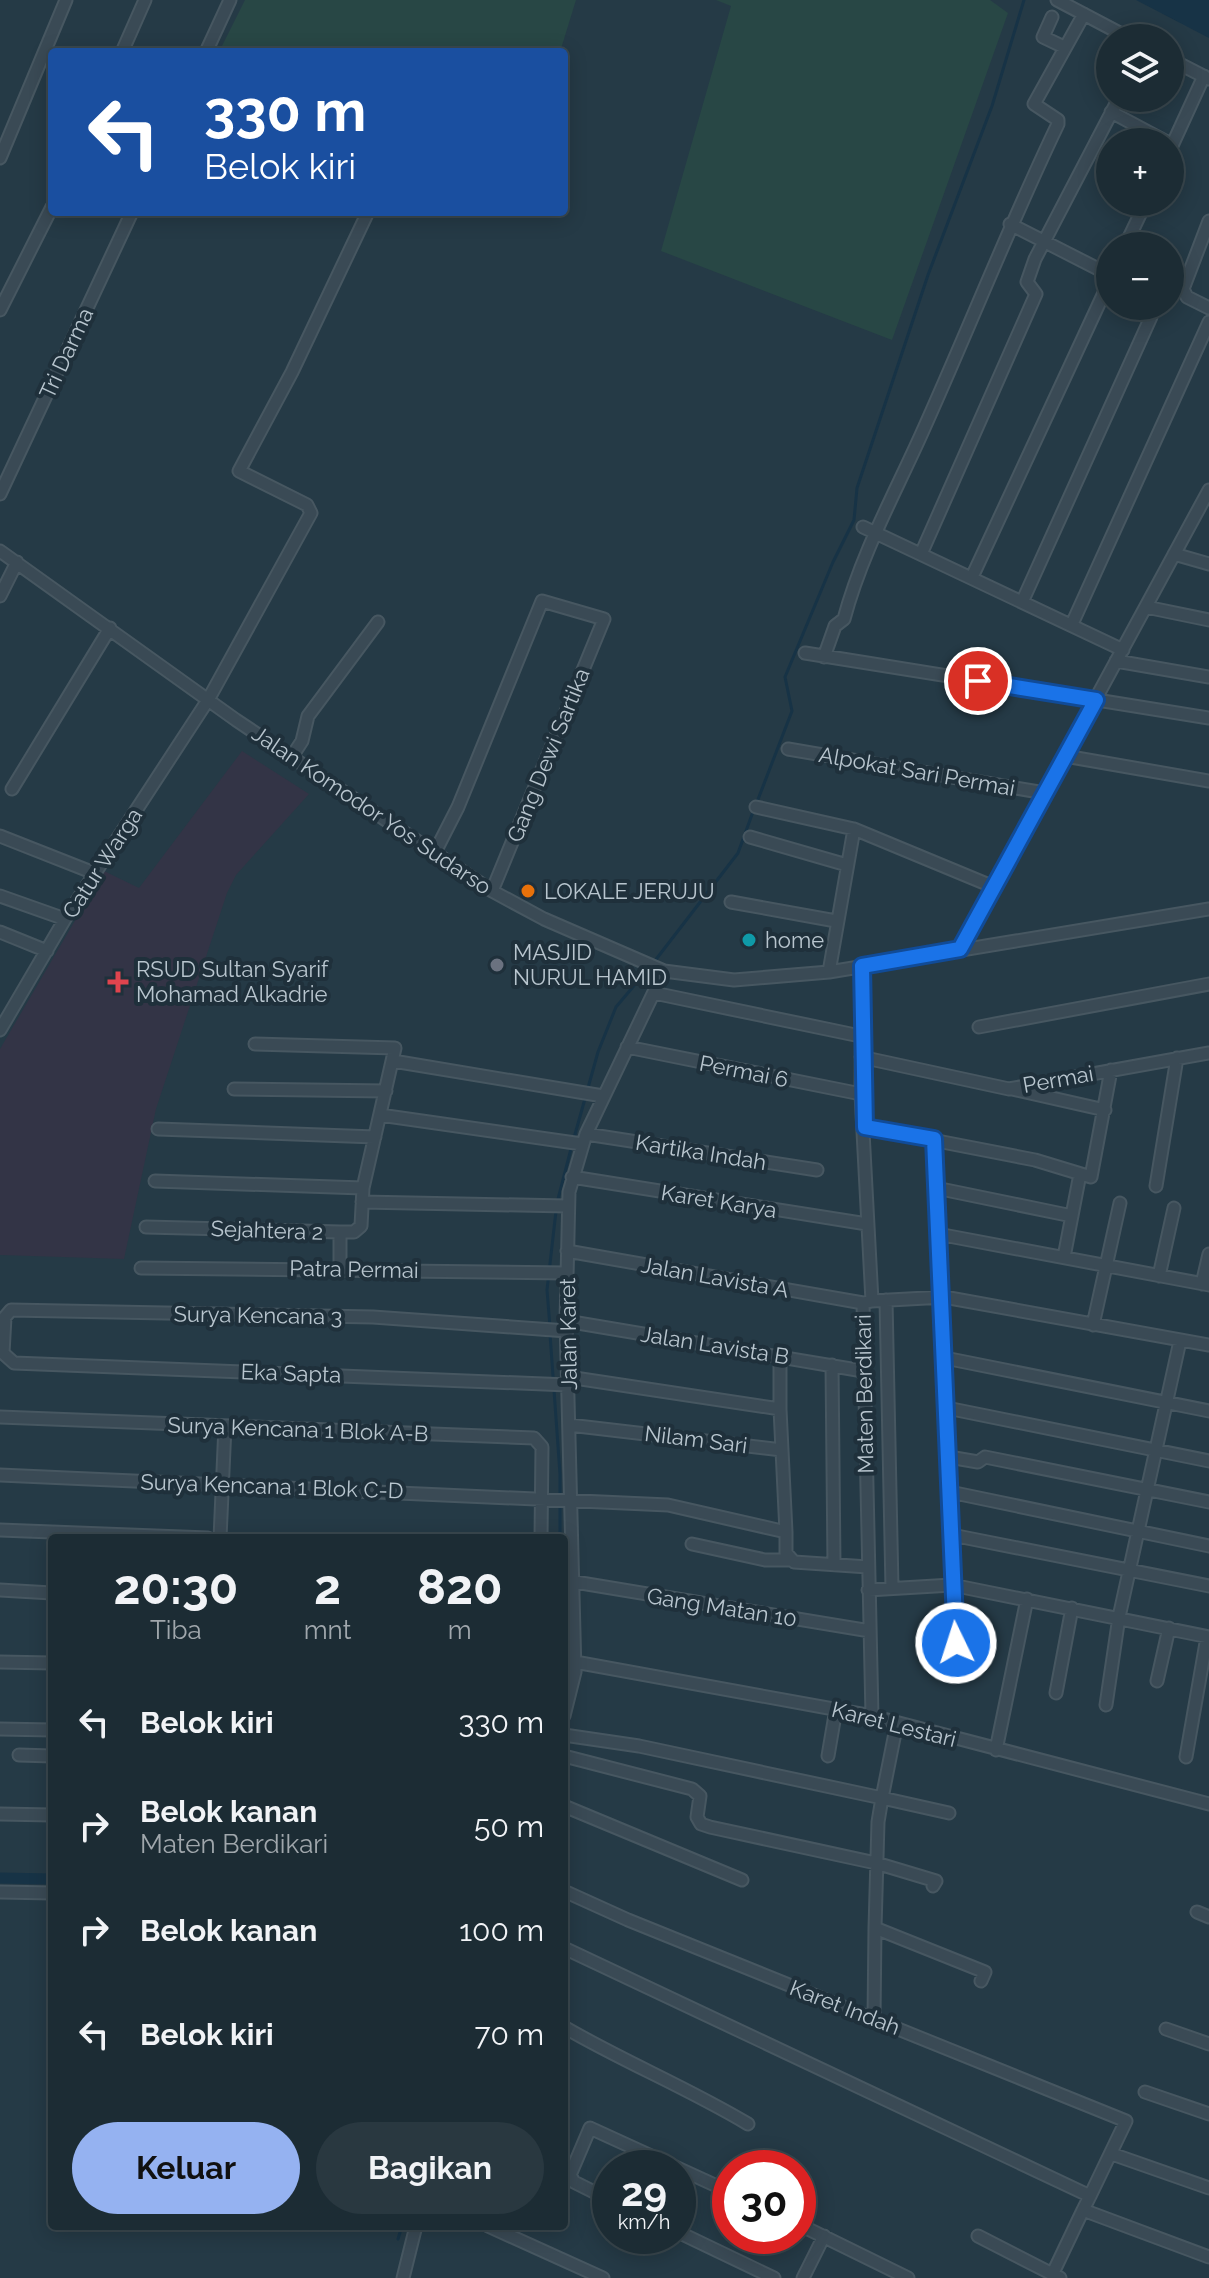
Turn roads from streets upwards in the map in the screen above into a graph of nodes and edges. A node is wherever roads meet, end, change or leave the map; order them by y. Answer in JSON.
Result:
{"nodes":[{"id":1,"x":66,"y":0,"type":"edge"},
{"id":2,"x":145,"y":0,"type":"edge"},
{"id":3,"x":230,"y":0,"type":"edge"},
{"id":4,"x":1057,"y":0,"type":"edge"},
{"id":5,"x":1084,"y":14,"type":"junction"},
{"id":6,"x":1052,"y":17,"type":"dead end"},
{"id":7,"x":1103,"y":24,"type":"edge"},
{"id":8,"x":1064,"y":47,"type":"junction"},
{"id":9,"x":124,"y":48,"type":"edge"},
{"id":10,"x":208,"y":48,"type":"edge"},
{"id":11,"x":1184,"y":66,"type":"edge"},
{"id":12,"x":1206,"y":78,"type":"edge"},
{"id":13,"x":1111,"y":112,"type":"joint"},
{"id":14,"x":1140,"y":128,"type":"edge"},
{"id":15,"x":1179,"y":128,"type":"edge"},
{"id":16,"x":0,"y":158,"type":"edge"},
{"id":17,"x":48,"y":215,"type":"edge"},
{"id":18,"x":130,"y":216,"type":"edge"},
{"id":19,"x":366,"y":216,"type":"edge"},
{"id":20,"x":1209,"y":221,"type":"edge"},
{"id":21,"x":1010,"y":224,"type":"junction"},
{"id":22,"x":1206,"y":236,"type":"edge"},
{"id":23,"x":1043,"y":241,"type":"junction"},
{"id":24,"x":1096,"y":269,"type":"edge"},
{"id":25,"x":1096,"y":307,"type":"edge"},
{"id":26,"x":1209,"y":308,"type":"edge"},
{"id":27,"x":0,"y":310,"type":"edge"},
{"id":28,"x":1150,"y":320,"type":"edge"},
{"id":29,"x":1209,"y":322,"type":"edge"},
{"id":30,"x":1209,"y":490,"type":"edge"},
{"id":31,"x":0,"y":494,"type":"edge"},
{"id":32,"x":863,"y":527,"type":"dead end"},
{"id":33,"x":876,"y":533,"type":"junction"},
{"id":34,"x":0,"y":551,"type":"edge"},
{"id":35,"x":921,"y":554,"type":"junction"},
{"id":36,"x":1174,"y":554,"type":"junction"},
{"id":37,"x":17,"y":562,"type":"junction"},
{"id":38,"x":1209,"y":564,"type":"edge"},
{"id":39,"x":972,"y":577,"type":"junction"},
{"id":40,"x":0,"y":596,"type":"edge"},
{"id":41,"x":1023,"y":600,"type":"junction"},
{"id":42,"x":1146,"y":607,"type":"junction"},
{"id":43,"x":1209,"y":620,"type":"edge"},
{"id":44,"x":378,"y":622,"type":"dead end"},
{"id":45,"x":1072,"y":624,"type":"junction"},
{"id":46,"x":110,"y":628,"type":"junction"},
{"id":47,"x":1123,"y":650,"type":"junction"},
{"id":48,"x":805,"y":653,"type":"dead end"},
{"id":49,"x":824,"y":657,"type":"junction"},
{"id":50,"x":1116,"y":661,"type":"junction"},
{"id":51,"x":1209,"y":677,"type":"edge"},
{"id":52,"x":208,"y":700,"type":"junction"},
{"id":53,"x":1096,"y":700,"type":"junction"},
{"id":54,"x":1209,"y":718,"type":"edge"},
{"id":55,"x":788,"y":749,"type":"dead end"},
{"id":56,"x":1065,"y":756,"type":"junction"},
{"id":57,"x":291,"y":758,"type":"junction"},
{"id":58,"x":1209,"y":781,"type":"edge"},
{"id":59,"x":12,"y":789,"type":"dead end"},
{"id":60,"x":1045,"y":793,"type":"junction"},
{"id":61,"x":756,"y":807,"type":"dead end"},
{"id":62,"x":854,"y":829,"type":"junction"},
{"id":63,"x":0,"y":836,"type":"edge"},
{"id":64,"x":750,"y":837,"type":"dead end"},
{"id":65,"x":434,"y":854,"type":"junction"},
{"id":66,"x":847,"y":865,"type":"junction"},
{"id":67,"x":94,"y":873,"type":"junction"},
{"id":68,"x":994,"y":887,"type":"junction"},
{"id":69,"x":492,"y":891,"type":"junction"},
{"id":70,"x":0,"y":896,"type":"edge"},
{"id":71,"x":731,"y":902,"type":"dead end"},
{"id":72,"x":1209,"y":909,"type":"edge"},
{"id":73,"x":65,"y":919,"type":"junction"},
{"id":74,"x":836,"y":921,"type":"junction"},
{"id":75,"x":0,"y":932,"type":"edge"},
{"id":76,"x":960,"y":949,"type":"junction"},
{"id":77,"x":47,"y":951,"type":"junction"},
{"id":78,"x":862,"y":966,"type":"junction"},
{"id":79,"x":664,"y":971,"type":"junction"},
{"id":80,"x":829,"y":972,"type":"junction"},
{"id":81,"x":1209,"y":984,"type":"edge"},
{"id":82,"x":654,"y":993,"type":"junction"},
{"id":83,"x":979,"y":1027,"type":"dead end"},
{"id":84,"x":0,"y":1030,"type":"edge"},
{"id":85,"x":860,"y":1036,"type":"junction"},
{"id":86,"x":255,"y":1044,"type":"dead end"},
{"id":87,"x":627,"y":1047,"type":"junction"},
{"id":88,"x":1209,"y":1053,"type":"edge"},
{"id":89,"x":861,"y":1057,"type":"junction"},
{"id":90,"x":1177,"y":1058,"type":"junction"},
{"id":91,"x":393,"y":1061,"type":"junction"},
{"id":92,"x":1111,"y":1070,"type":"junction"},
{"id":93,"x":234,"y":1089,"type":"dead end"},
{"id":94,"x":1009,"y":1089,"type":"junction"},
{"id":95,"x":386,"y":1091,"type":"junction"},
{"id":96,"x":861,"y":1094,"type":"junction"},
{"id":97,"x":599,"y":1095,"type":"junction"},
{"id":98,"x":1105,"y":1110,"type":"junction"},
{"id":99,"x":380,"y":1115,"type":"junction"},
{"id":100,"x":865,"y":1127,"type":"junction"},
{"id":101,"x":158,"y":1129,"type":"dead end"},
{"id":102,"x":375,"y":1137,"type":"junction"},
{"id":103,"x":934,"y":1139,"type":"junction"},
{"id":104,"x":582,"y":1141,"type":"junction"},
{"id":105,"x":817,"y":1170,"type":"dead end"},
{"id":106,"x":1080,"y":1174,"type":"junction"},
{"id":107,"x":572,"y":1177,"type":"junction"},
{"id":108,"x":155,"y":1181,"type":"dead end"},
{"id":109,"x":1156,"y":1186,"type":"dead end"},
{"id":110,"x":363,"y":1188,"type":"junction"},
{"id":111,"x":936,"y":1188,"type":"junction"},
{"id":112,"x":362,"y":1202,"type":"junction"},
{"id":113,"x":1120,"y":1203,"type":"dead end"},
{"id":114,"x":564,"y":1206,"type":"junction"},
{"id":115,"x":1174,"y":1208,"type":"dead end"},
{"id":116,"x":1072,"y":1216,"type":"junction"},
{"id":117,"x":867,"y":1224,"type":"junction"},
{"id":118,"x":146,"y":1227,"type":"dead end"},
{"id":119,"x":340,"y":1232,"type":"junction"},
{"id":120,"x":938,"y":1234,"type":"junction"},
{"id":121,"x":567,"y":1251,"type":"junction"},
{"id":122,"x":1209,"y":1254,"type":"edge"},
{"id":123,"x":1064,"y":1257,"type":"junction"},
{"id":124,"x":1106,"y":1265,"type":"junction"},
{"id":125,"x":141,"y":1268,"type":"dead end"},
{"id":126,"x":340,"y":1269,"type":"junction"},
{"id":127,"x":564,"y":1273,"type":"junction"},
{"id":128,"x":1159,"y":1276,"type":"junction"},
{"id":129,"x":1206,"y":1284,"type":"edge"},
{"id":130,"x":944,"y":1297,"type":"junction"},
{"id":131,"x":886,"y":1300,"type":"junction"},
{"id":132,"x":868,"y":1302,"type":"junction"},
{"id":133,"x":1093,"y":1325,"type":"junction"},
{"id":134,"x":564,"y":1328,"type":"junction"},
{"id":135,"x":1180,"y":1341,"type":"junction"},
{"id":136,"x":1209,"y":1345,"type":"edge"},
{"id":137,"x":780,"y":1355,"type":"junction"},
{"id":138,"x":945,"y":1358,"type":"junction"},
{"id":139,"x":14,"y":1363,"type":"joint"},
{"id":140,"x":832,"y":1365,"type":"junction"},
{"id":141,"x":863,"y":1371,"type":"junction"},
{"id":142,"x":567,"y":1382,"type":"junction"},
{"id":143,"x":1167,"y":1403,"type":"junction"},
{"id":144,"x":947,"y":1408,"type":"junction"},
{"id":145,"x":780,"y":1409,"type":"junction"},
{"id":146,"x":1209,"y":1411,"type":"edge"},
{"id":147,"x":0,"y":1417,"type":"edge"},
{"id":148,"x":569,"y":1425,"type":"junction"},
{"id":149,"x":225,"y":1426,"type":"junction"},
{"id":150,"x":782,"y":1450,"type":"junction"},
{"id":151,"x":1157,"y":1451,"type":"junction"},
{"id":152,"x":949,"y":1457,"type":"junction"},
{"id":153,"x":1209,"y":1461,"type":"edge"},
{"id":154,"x":0,"y":1475,"type":"edge"},
{"id":155,"x":223,"y":1484,"type":"junction"},
{"id":156,"x":1149,"y":1489,"type":"junction"},
{"id":157,"x":950,"y":1492,"type":"junction"},
{"id":158,"x":542,"y":1496,"type":"junction"},
{"id":159,"x":568,"y":1498,"type":"junction"},
{"id":160,"x":1209,"y":1502,"type":"edge"},
{"id":161,"x":0,"y":1530,"type":"edge"},
{"id":162,"x":1140,"y":1530,"type":"junction"},
{"id":163,"x":786,"y":1532,"type":"junction"},
{"id":164,"x":104,"y":1534,"type":"edge"},
{"id":165,"x":220,"y":1534,"type":"edge"},
{"id":166,"x":541,"y":1534,"type":"edge"},
{"id":167,"x":952,"y":1535,"type":"junction"},
{"id":168,"x":692,"y":1544,"type":"dead end"},
{"id":169,"x":1209,"y":1546,"type":"edge"},
{"id":170,"x":790,"y":1560,"type":"junction"},
{"id":171,"x":834,"y":1565,"type":"junction"},
{"id":172,"x":868,"y":1567,"type":"junction"},
{"id":173,"x":1132,"y":1569,"type":"junction"},
{"id":174,"x":575,"y":1582,"type":"junction"},
{"id":175,"x":952,"y":1585,"type":"junction"},
{"id":176,"x":1209,"y":1586,"type":"edge"},
{"id":177,"x":892,"y":1588,"type":"junction"},
{"id":178,"x":0,"y":1590,"type":"edge"},
{"id":179,"x":868,"y":1590,"type":"junction"},
{"id":180,"x":48,"y":1593,"type":"edge"},
{"id":181,"x":1027,"y":1599,"type":"junction"},
{"id":182,"x":1072,"y":1608,"type":"junction"},
{"id":183,"x":1119,"y":1617,"type":"junction"},
{"id":184,"x":1169,"y":1628,"type":"junction"},
{"id":185,"x":870,"y":1631,"type":"junction"},
{"id":186,"x":1208,"y":1637,"type":"edge"},
{"id":187,"x":0,"y":1662,"type":"edge"},
{"id":188,"x":48,"y":1663,"type":"edge"},
{"id":189,"x":571,"y":1669,"type":"edge"},
{"id":190,"x":958,"y":1672,"type":"dead end"},
{"id":191,"x":1157,"y":1681,"type":"dead end"},
{"id":192,"x":568,"y":1689,"type":"edge"},
{"id":193,"x":1056,"y":1693,"type":"dead end"},
{"id":194,"x":1106,"y":1705,"type":"dead end"},
{"id":195,"x":836,"y":1709,"type":"junction"},
{"id":196,"x":872,"y":1716,"type":"junction"},
{"id":197,"x":897,"y":1723,"type":"junction"},
{"id":198,"x":0,"y":1729,"type":"edge"},
{"id":199,"x":48,"y":1730,"type":"edge"},
{"id":200,"x":568,"y":1736,"type":"edge"},
{"id":201,"x":996,"y":1750,"type":"junction"},
{"id":202,"x":19,"y":1755,"type":"dead end"},
{"id":203,"x":48,"y":1756,"type":"edge"},
{"id":204,"x":828,"y":1756,"type":"dead end"},
{"id":205,"x":568,"y":1757,"type":"edge"},
{"id":206,"x":1186,"y":1757,"type":"dead end"},
{"id":207,"x":882,"y":1798,"type":"junction"},
{"id":208,"x":1209,"y":1804,"type":"edge"},
{"id":209,"x":568,"y":1808,"type":"edge"},
{"id":210,"x":949,"y":1813,"type":"dead end"},
{"id":211,"x":0,"y":1814,"type":"edge"},
{"id":212,"x":48,"y":1815,"type":"edge"},
{"id":213,"x":876,"y":1863,"type":"junction"},
{"id":214,"x":742,"y":1880,"type":"dead end"},
{"id":215,"x":933,"y":1886,"type":"dead end"},
{"id":216,"x":0,"y":1892,"type":"edge"},
{"id":217,"x":48,"y":1893,"type":"edge"},
{"id":218,"x":568,"y":1893,"type":"edge"},
{"id":219,"x":1197,"y":1912,"type":"dead end"},
{"id":220,"x":1209,"y":1917,"type":"edge"},
{"id":221,"x":875,"y":1928,"type":"junction"},
{"id":222,"x":568,"y":1950,"type":"edge"},
{"id":223,"x":981,"y":1981,"type":"dead end"},
{"id":224,"x":874,"y":2018,"type":"junction"},
{"id":225,"x":568,"y":2029,"type":"edge"},
{"id":226,"x":1166,"y":2029,"type":"dead end"},
{"id":227,"x":1209,"y":2044,"type":"edge"},
{"id":228,"x":1145,"y":2092,"type":"dead end"},
{"id":229,"x":1209,"y":2114,"type":"edge"},
{"id":230,"x":748,"y":2124,"type":"dead end"},
{"id":231,"x":1112,"y":2154,"type":"junction"},
{"id":232,"x":568,"y":2163,"type":"edge"},
{"id":233,"x":712,"y":2183,"type":"edge"},
{"id":234,"x":1209,"y":2188,"type":"edge"},
{"id":235,"x":592,"y":2191,"type":"edge"},
{"id":236,"x":1090,"y":2196,"type":"junction"},
{"id":237,"x":1083,"y":2210,"type":"junction"},
{"id":238,"x":415,"y":2230,"type":"edge"},
{"id":239,"x":497,"y":2230,"type":"edge"},
{"id":240,"x":816,"y":2232,"type":"edge"},
{"id":241,"x":824,"y":2236,"type":"junction"},
{"id":242,"x":978,"y":2236,"type":"dead end"},
{"id":243,"x":696,"y":2241,"type":"edge"},
{"id":244,"x":1209,"y":2257,"type":"edge"},
{"id":245,"x":1056,"y":2276,"type":"edge"},
{"id":246,"x":403,"y":2278,"type":"edge"},
{"id":247,"x":603,"y":2278,"type":"edge"},
{"id":248,"x":774,"y":2278,"type":"edge"},
{"id":249,"x":803,"y":2278,"type":"edge"},
{"id":250,"x":908,"y":2278,"type":"edge"}],
"edges":[{"from":1,"to":16,"type":"street"},
{"from":2,"to":9,"type":"street"},
{"from":3,"to":10,"type":"street"},
{"from":4,"to":5,"type":"street"},
{"from":5,"to":7,"type":"street"},
{"from":5,"to":8,"type":"street"},
{"from":6,"to":8,"type":"street"},
{"from":8,"to":21,"type":"street"},
{"from":11,"to":12,"type":"street"},
{"from":12,"to":15,"type":"street"},
{"from":13,"to":14,"type":"street"},
{"from":13,"to":23,"type":"street"},
{"from":17,"to":27,"type":"street"},
{"from":18,"to":31,"type":"street","name":"Tri Darma"},
{"from":19,"to":52,"type":"street","name":"Catur Warga"},
{"from":20,"to":22,"type":"street"},
{"from":21,"to":23,"type":"street"},
{"from":21,"to":33,"type":"street"},
{"from":22,"to":26,"type":"street"},
{"from":23,"to":24,"type":"street"},
{"from":23,"to":35,"type":"street"},
{"from":25,"to":39,"type":"street"},
{"from":28,"to":41,"type":"street"},
{"from":29,"to":45,"type":"street"},
{"from":30,"to":36,"type":"street"},
{"from":32,"to":33,"type":"street"},
{"from":33,"to":35,"type":"street"},
{"from":33,"to":49,"type":"street"},
{"from":34,"to":37,"type":"street","name":"Jalan Komodor Yos Sudarso"},
{"from":35,"to":39,"type":"street"},
{"from":36,"to":38,"type":"street"},
{"from":36,"to":42,"type":"street"},
{"from":37,"to":40,"type":"street"},
{"from":37,"to":46,"type":"street","name":"Jalan Komodor Yos Sudarso"},
{"from":39,"to":41,"type":"street"},
{"from":41,"to":45,"type":"street"},
{"from":42,"to":43,"type":"street"},
{"from":42,"to":47,"type":"street"},
{"from":44,"to":57,"type":"street"},
{"from":45,"to":47,"type":"street"},
{"from":46,"to":52,"type":"street","name":"Jalan Komodor Yos Sudarso"},
{"from":46,"to":59,"type":"street"},
{"from":47,"to":50,"type":"street"},
{"from":48,"to":49,"type":"street"},
{"from":49,"to":53,"type":"street"},
{"from":50,"to":51,"type":"street"},
{"from":50,"to":53,"type":"street"},
{"from":52,"to":57,"type":"street","name":"Jalan Komodor Yos Sudarso"},
{"from":52,"to":67,"type":"street","name":"Catur Warga"},
{"from":53,"to":54,"type":"street"},
{"from":53,"to":56,"type":"street"},
{"from":55,"to":60,"type":"street","name":"Alpokat Sari Permai"},
{"from":56,"to":58,"type":"street"},
{"from":56,"to":60,"type":"street"},
{"from":57,"to":65,"type":"street","name":"Jalan Komodor Yos Sudarso"},
{"from":60,"to":68,"type":"street"},
{"from":61,"to":62,"type":"street"},
{"from":62,"to":66,"type":"street"},
{"from":62,"to":68,"type":"street"},
{"from":63,"to":67,"type":"street"},
{"from":64,"to":66,"type":"street"},
{"from":65,"to":69,"type":"street","name":"Jalan Komodor Yos Sudarso"},
{"from":65,"to":69,"type":"street","name":"Gang Dewi Sartika"},
{"from":66,"to":74,"type":"street"},
{"from":67,"to":73,"type":"street","name":"Catur Warga"},
{"from":68,"to":76,"type":"street"},
{"from":69,"to":79,"type":"street","name":"Jalan Komodor Yos Sudarso"},
{"from":70,"to":73,"type":"street"},
{"from":71,"to":74,"type":"street"},
{"from":72,"to":76,"type":"street","name":"Jalan Komodor Yos Sudarso"},
{"from":73,"to":77,"type":"street","name":"Catur Warga"},
{"from":74,"to":80,"type":"street"},
{"from":75,"to":77,"type":"street"},
{"from":76,"to":78,"type":"street","name":"Jalan Komodor Yos Sudarso"},
{"from":77,"to":84,"type":"street","name":"Catur Warga"},
{"from":78,"to":80,"type":"street","name":"Jalan Komodor Yos Sudarso"},
{"from":78,"to":85,"type":"street","name":"Maten Berdikari"},
{"from":79,"to":80,"type":"street","name":"Jalan Komodor Yos Sudarso"},
{"from":79,"to":82,"type":"street","name":"Jalan Karet"},
{"from":81,"to":83,"type":"street"},
{"from":82,"to":85,"type":"street"},
{"from":82,"to":87,"type":"street","name":"Jalan Karet"},
{"from":85,"to":89,"type":"street","name":"Maten Berdikari"},
{"from":86,"to":91,"type":"street"},
{"from":87,"to":96,"type":"street","name":"Permai 6"},
{"from":87,"to":97,"type":"street","name":"Jalan Karet"},
{"from":88,"to":90,"type":"street","name":"Permai"},
{"from":89,"to":94,"type":"street","name":"Permai"},
{"from":89,"to":96,"type":"street","name":"Maten Berdikari"},
{"from":90,"to":92,"type":"street","name":"Permai"},
{"from":90,"to":109,"type":"street"},
{"from":91,"to":95,"type":"street"},
{"from":91,"to":97,"type":"street"},
{"from":92,"to":94,"type":"street","name":"Permai"},
{"from":92,"to":98,"type":"street"},
{"from":93,"to":95,"type":"street"},
{"from":94,"to":98,"type":"street"},
{"from":95,"to":99,"type":"street"},
{"from":96,"to":100,"type":"street","name":"Maten Berdikari"},
{"from":97,"to":104,"type":"street","name":"Jalan Karet"},
{"from":98,"to":106,"type":"street"},
{"from":99,"to":102,"type":"street"},
{"from":99,"to":104,"type":"street","name":"Kartika Indah"},
{"from":100,"to":103,"type":"street"},
{"from":100,"to":117,"type":"street","name":"Maten Berdikari"},
{"from":101,"to":102,"type":"street"},
{"from":102,"to":110,"type":"street"},
{"from":103,"to":106,"type":"street"},
{"from":103,"to":111,"type":"street"},
{"from":104,"to":105,"type":"street","name":"Kartika Indah"},
{"from":104,"to":107,"type":"street","name":"Jalan Karet"},
{"from":106,"to":116,"type":"street"},
{"from":107,"to":114,"type":"street","name":"Jalan Karet"},
{"from":107,"to":117,"type":"street","name":"Karet Karya"},
{"from":108,"to":110,"type":"street","name":"Sejahtera 2"},
{"from":110,"to":112,"type":"street","name":"Sejahtera 2"},
{"from":111,"to":116,"type":"street"},
{"from":111,"to":120,"type":"street"},
{"from":112,"to":114,"type":"street"},
{"from":112,"to":119,"type":"street","name":"Sejahtera 2"},
{"from":113,"to":124,"type":"street"},
{"from":114,"to":121,"type":"street","name":"Jalan Karet"},
{"from":115,"to":128,"type":"street"},
{"from":116,"to":123,"type":"street"},
{"from":117,"to":132,"type":"street","name":"Maten Berdikari"},
{"from":118,"to":119,"type":"street","name":"Sejahtera 2"},
{"from":119,"to":126,"type":"street"},
{"from":120,"to":123,"type":"street"},
{"from":120,"to":130,"type":"street"},
{"from":121,"to":127,"type":"street","name":"Jalan Karet"},
{"from":121,"to":132,"type":"street","name":"Jalan Lavista A"},
{"from":122,"to":129,"type":"street"},
{"from":123,"to":124,"type":"street"},
{"from":124,"to":128,"type":"street"},
{"from":124,"to":133,"type":"street"},
{"from":125,"to":126,"type":"street","name":"Patra Permai"},
{"from":126,"to":127,"type":"street","name":"Patra Permai"},
{"from":127,"to":134,"type":"street","name":"Jalan Karet"},
{"from":128,"to":129,"type":"street"},
{"from":130,"to":131,"type":"street","name":"Jalan Lavista A"},
{"from":130,"to":133,"type":"street","name":"Jalan Lavista A"},
{"from":130,"to":138,"type":"street"},
{"from":131,"to":132,"type":"street","name":"Jalan Lavista A"},
{"from":131,"to":177,"type":"street"},
{"from":132,"to":141,"type":"street","name":"Maten Berdikari"},
{"from":133,"to":135,"type":"street","name":"Jalan Lavista A"},
{"from":134,"to":137,"type":"street","name":"Jalan Lavista B"},
{"from":134,"to":139,"type":"street","name":"Surya Kencana 3"},
{"from":134,"to":142,"type":"street","name":"Jalan Karet"},
{"from":135,"to":136,"type":"street","name":"Jalan Lavista A"},
{"from":135,"to":143,"type":"street"},
{"from":137,"to":140,"type":"street","name":"Jalan Lavista B"},
{"from":137,"to":145,"type":"street","name":"Nilam Sari"},
{"from":138,"to":143,"type":"street"},
{"from":138,"to":144,"type":"street"},
{"from":139,"to":142,"type":"street","name":"Eka Sapta"},
{"from":140,"to":141,"type":"street","name":"Jalan Lavista B"},
{"from":140,"to":171,"type":"street"},
{"from":141,"to":172,"type":"street","name":"Maten Berdikari"},
{"from":142,"to":145,"type":"street","name":"Eka Sapta"},
{"from":142,"to":148,"type":"street","name":"Jalan Karet"},
{"from":143,"to":146,"type":"street"},
{"from":143,"to":151,"type":"street"},
{"from":144,"to":151,"type":"street"},
{"from":144,"to":152,"type":"street"},
{"from":145,"to":150,"type":"street","name":"Nilam Sari"},
{"from":147,"to":149,"type":"street","name":"Surya Kencana 1 Blok A-B"},
{"from":148,"to":150,"type":"street","name":"Nilam Sari"},
{"from":148,"to":159,"type":"street","name":"Jalan Karet"},
{"from":149,"to":155,"type":"street"},
{"from":149,"to":158,"type":"street","name":"Surya Kencana 1 Blok A-B"},
{"from":150,"to":163,"type":"street"},
{"from":151,"to":153,"type":"street"},
{"from":151,"to":156,"type":"street"},
{"from":152,"to":156,"type":"street"},
{"from":152,"to":157,"type":"street"},
{"from":154,"to":155,"type":"street","name":"Surya Kencana 1 Blok C-D"},
{"from":155,"to":158,"type":"street","name":"Surya Kencana 1 Blok C-D"},
{"from":155,"to":165,"type":"street"},
{"from":156,"to":160,"type":"street"},
{"from":156,"to":162,"type":"street"},
{"from":157,"to":162,"type":"street"},
{"from":157,"to":167,"type":"street"},
{"from":158,"to":159,"type":"street","name":"Surya Kencana 1 Blok C-D"},
{"from":158,"to":166,"type":"street","name":"Surya Kencana 1 Blok A-B"},
{"from":159,"to":163,"type":"street","name":"Surya Kencana 1 Blok C-D"},
{"from":159,"to":174,"type":"street","name":"Jalan Karet"},
{"from":161,"to":164,"type":"street"},
{"from":162,"to":169,"type":"street"},
{"from":162,"to":173,"type":"street"},
{"from":163,"to":170,"type":"street"},
{"from":167,"to":173,"type":"street"},
{"from":167,"to":175,"type":"street"},
{"from":168,"to":170,"type":"street"},
{"from":170,"to":171,"type":"street"},
{"from":171,"to":172,"type":"street"},
{"from":172,"to":179,"type":"street","name":"Maten Berdikari"},
{"from":173,"to":176,"type":"street"},
{"from":173,"to":183,"type":"street"},
{"from":174,"to":185,"type":"street","name":"Gang Matan 10"},
{"from":174,"to":189,"type":"street","name":"Jalan Karet"},
{"from":175,"to":177,"type":"street"},
{"from":175,"to":181,"type":"street"},
{"from":175,"to":190,"type":"street"},
{"from":177,"to":179,"type":"street"},
{"from":178,"to":180,"type":"street"},
{"from":179,"to":185,"type":"street","name":"Maten Berdikari"},
{"from":181,"to":182,"type":"street"},
{"from":181,"to":201,"type":"street"},
{"from":182,"to":183,"type":"street"},
{"from":182,"to":193,"type":"street"},
{"from":183,"to":184,"type":"street"},
{"from":183,"to":194,"type":"street"},
{"from":184,"to":186,"type":"street"},
{"from":184,"to":191,"type":"street"},
{"from":185,"to":196,"type":"street","name":"Maten Berdikari"},
{"from":186,"to":206,"type":"street"},
{"from":187,"to":188,"type":"street"},
{"from":189,"to":192,"type":"street","name":"Jalan Karet"},
{"from":189,"to":195,"type":"street","name":"Karet Lestari"},
{"from":195,"to":196,"type":"street","name":"Karet Lestari"},
{"from":195,"to":204,"type":"street"},
{"from":196,"to":197,"type":"street","name":"Karet Lestari"},
{"from":197,"to":201,"type":"street","name":"Karet Lestari"},
{"from":197,"to":207,"type":"street"},
{"from":198,"to":199,"type":"street"},
{"from":200,"to":207,"type":"street"},
{"from":201,"to":208,"type":"street","name":"Karet Lestari"},
{"from":202,"to":203,"type":"street"},
{"from":205,"to":213,"type":"street"},
{"from":207,"to":210,"type":"street"},
{"from":207,"to":213,"type":"street"},
{"from":209,"to":214,"type":"street"},
{"from":211,"to":212,"type":"street"},
{"from":213,"to":215,"type":"street"},
{"from":213,"to":221,"type":"street"},
{"from":216,"to":217,"type":"street"},
{"from":218,"to":224,"type":"street","name":"Karet Indah"},
{"from":219,"to":220,"type":"street"},
{"from":221,"to":223,"type":"street"},
{"from":221,"to":224,"type":"street"},
{"from":222,"to":236,"type":"street"},
{"from":224,"to":231,"type":"street","name":"Karet Indah"},
{"from":225,"to":230,"type":"street"},
{"from":226,"to":227,"type":"street"},
{"from":228,"to":229,"type":"street"},
{"from":231,"to":234,"type":"street"},
{"from":231,"to":236,"type":"street"},
{"from":232,"to":233,"type":"street"},
{"from":232,"to":235,"type":"street"},
{"from":236,"to":237,"type":"street"},
{"from":237,"to":244,"type":"street"},
{"from":237,"to":245,"type":"street"},
{"from":238,"to":246,"type":"street"},
{"from":239,"to":247,"type":"street"},
{"from":240,"to":241,"type":"street"},
{"from":241,"to":249,"type":"street"},
{"from":241,"to":250,"type":"street"},
{"from":242,"to":245,"type":"street"},
{"from":243,"to":248,"type":"street"}]}
